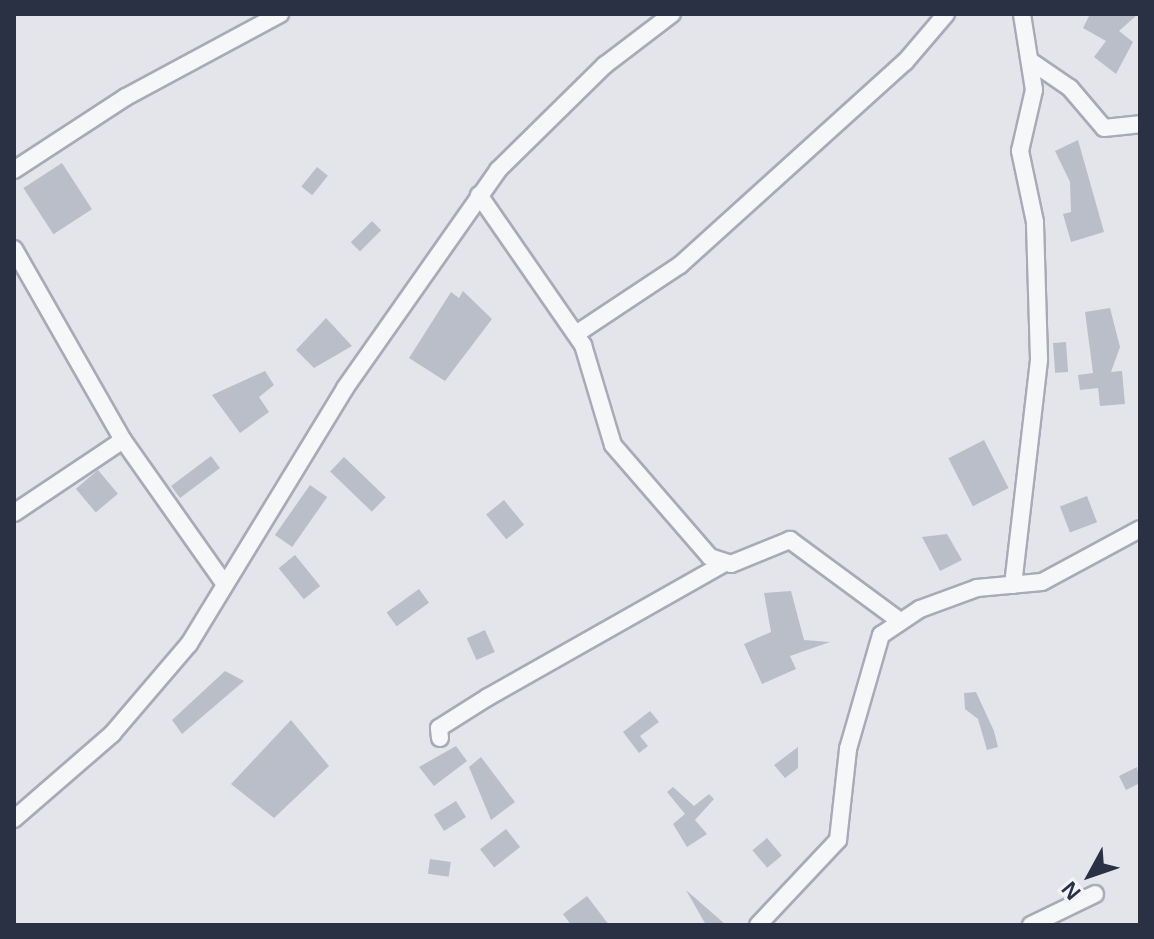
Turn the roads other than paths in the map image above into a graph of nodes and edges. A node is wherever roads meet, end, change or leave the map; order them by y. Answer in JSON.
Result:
{"nodes":[{"id":1,"x":280,"y":14,"type":"edge"},
{"id":2,"x":672,"y":14,"type":"edge"},
{"id":3,"x":946,"y":14,"type":"edge"},
{"id":4,"x":958,"y":14,"type":"edge"},
{"id":5,"x":1021,"y":18,"type":"edge"},
{"id":6,"x":931,"y":32,"type":"junction"},
{"id":7,"x":1032,"y":62,"type":"junction"},
{"id":8,"x":1140,"y":124,"type":"edge"},
{"id":9,"x":14,"y":170,"type":"edge"},
{"id":10,"x":479,"y":195,"type":"junction"},
{"id":11,"x":14,"y":249,"type":"edge"},
{"id":12,"x":576,"y":334,"type":"junction"},
{"id":13,"x":123,"y":440,"type":"junction"},
{"id":14,"x":14,"y":513,"type":"edge"},
{"id":15,"x":1140,"y":529,"type":"edge"},
{"id":16,"x":723,"y":564,"type":"junction"},
{"id":17,"x":224,"y":583,"type":"junction"},
{"id":18,"x":1013,"y":585,"type":"junction"},
{"id":19,"x":900,"y":621,"type":"junction"},
{"id":20,"x":440,"y":738,"type":"dead end"},
{"id":21,"x":14,"y":819,"type":"edge"},
{"id":22,"x":1095,"y":894,"type":"dead end"},
{"id":23,"x":758,"y":925,"type":"edge"},
{"id":24,"x":1031,"y":925,"type":"edge"}],
"edges":[{"from":1,"to":9,"type":"street"},
{"from":2,"to":10,"type":"street"},
{"from":3,"to":6,"type":"street"},
{"from":4,"to":6,"type":"street"},
{"from":5,"to":7,"type":"street"},
{"from":6,"to":12,"type":"street"},
{"from":7,"to":8,"type":"street"},
{"from":7,"to":18,"type":"street"},
{"from":10,"to":12,"type":"street"},
{"from":10,"to":17,"type":"street"},
{"from":11,"to":13,"type":"street"},
{"from":12,"to":16,"type":"street"},
{"from":13,"to":14,"type":"street"},
{"from":13,"to":17,"type":"street"},
{"from":15,"to":18,"type":"street"},
{"from":16,"to":19,"type":"street"},
{"from":16,"to":20,"type":"street"},
{"from":17,"to":21,"type":"street"},
{"from":18,"to":19,"type":"street"},
{"from":19,"to":23,"type":"street"},
{"from":22,"to":24,"type":"street"}]}
